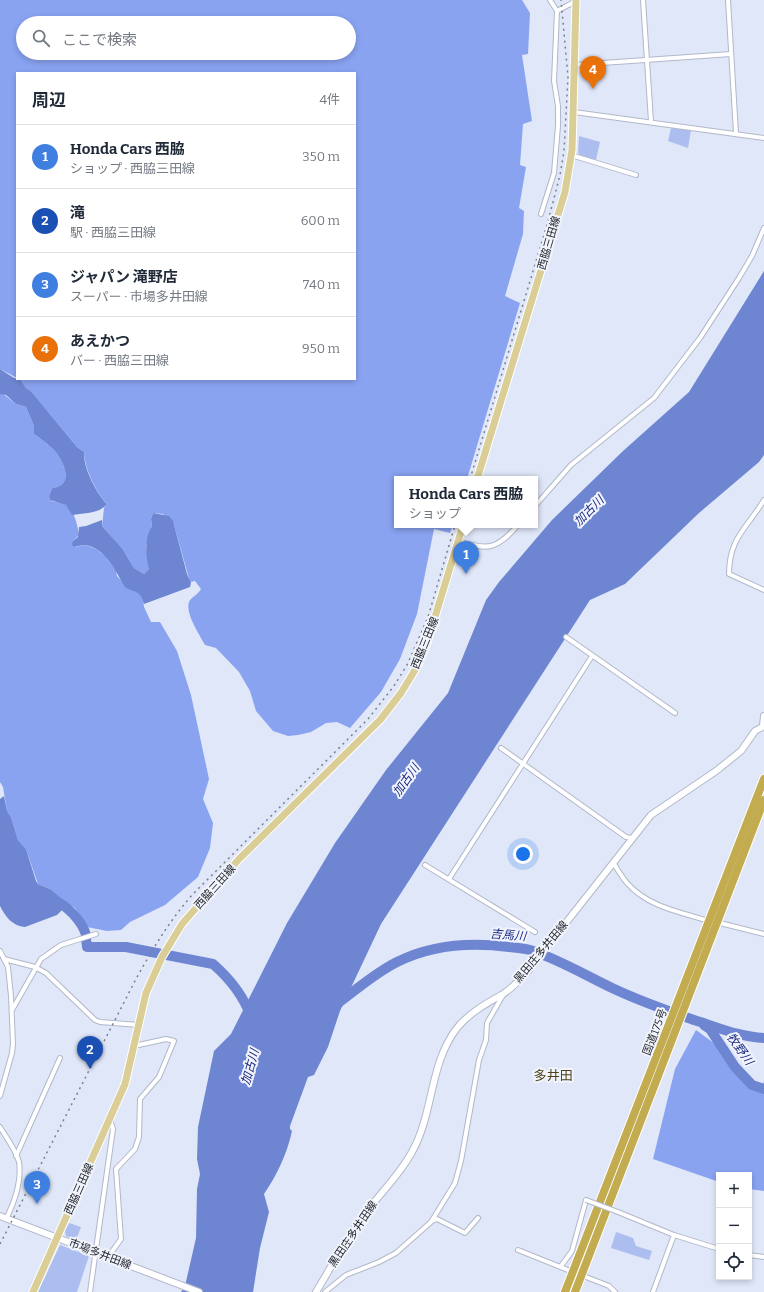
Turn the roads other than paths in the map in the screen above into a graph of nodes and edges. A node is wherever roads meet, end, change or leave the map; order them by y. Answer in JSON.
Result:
{"nodes":[{"id":1,"x":550,"y":0,"type":"edge"},
{"id":2,"x":643,"y":0,"type":"edge"},
{"id":3,"x":728,"y":0,"type":"edge"},
{"id":4,"x":576,"y":1,"type":"edge"},
{"id":5,"x":557,"y":11,"type":"junction"},
{"id":6,"x":731,"y":54,"type":"junction"},
{"id":7,"x":648,"y":60,"type":"junction"},
{"id":8,"x":574,"y":65,"type":"junction"},
{"id":9,"x":574,"y":112,"type":"junction"},
{"id":10,"x":652,"y":121,"type":"junction"},
{"id":11,"x":736,"y":133,"type":"junction"},
{"id":12,"x":764,"y":138,"type":"edge"},
{"id":13,"x":571,"y":155,"type":"junction"},
{"id":14,"x":636,"y":175,"type":"dead end"},
{"id":15,"x":541,"y":214,"type":"dead end"},
{"id":16,"x":764,"y":228,"type":"edge"},
{"id":17,"x":478,"y":476,"type":"edge"},
{"id":18,"x":764,"y":500,"type":"edge"},
{"id":19,"x":538,"y":503,"type":"edge"},
{"id":20,"x":462,"y":528,"type":"edge"},
{"id":21,"x":515,"y":528,"type":"edge"},
{"id":22,"x":458,"y":541,"type":"junction"},
{"id":23,"x":764,"y":590,"type":"edge"},
{"id":24,"x":566,"y":637,"type":"dead end"},
{"id":25,"x":592,"y":656,"type":"junction"},
{"id":26,"x":675,"y":713,"type":"dead end"},
{"id":27,"x":764,"y":716,"type":"edge"},
{"id":28,"x":763,"y":726,"type":"edge"},
{"id":29,"x":501,"y":748,"type":"dead end"},
{"id":30,"x":523,"y":764,"type":"junction"},
{"id":31,"x":764,"y":779,"type":"edge"},
{"id":32,"x":764,"y":800,"type":"edge"},
{"id":33,"x":631,"y":838,"type":"junction"},
{"id":34,"x":613,"y":862,"type":"junction"},
{"id":35,"x":426,"y":864,"type":"dead end"},
{"id":36,"x":449,"y":879,"type":"junction"},
{"id":37,"x":712,"y":921,"type":"junction"},
{"id":38,"x":535,"y":932,"type":"dead end"},
{"id":39,"x":96,"y":934,"type":"dead end"},
{"id":40,"x":764,"y":934,"type":"edge"},
{"id":41,"x":0,"y":951,"type":"edge"},
{"id":42,"x":4,"y":959,"type":"junction"},
{"id":43,"x":35,"y":967,"type":"junction"},
{"id":44,"x":504,"y":993,"type":"junction"},
{"id":45,"x":12,"y":1010,"type":"junction"},
{"id":46,"x":139,"y":1025,"type":"junction"},
{"id":47,"x":134,"y":1046,"type":"junction"},
{"id":48,"x":60,"y":1058,"type":"dead end"},
{"id":49,"x":0,"y":1096,"type":"edge"},
{"id":50,"x":110,"y":1119,"type":"junction"},
{"id":51,"x":0,"y":1127,"type":"edge"},
{"id":52,"x":2,"y":1134,"type":"edge"},
{"id":53,"x":16,"y":1156,"type":"junction"},
{"id":54,"x":3,"y":1218,"type":"edge"},
{"id":55,"x":478,"y":1218,"type":"dead end"},
{"id":56,"x":431,"y":1222,"type":"junction"},
{"id":57,"x":674,"y":1235,"type":"junction"},
{"id":58,"x":57,"y":1238,"type":"junction"},
{"id":59,"x":716,"y":1248,"type":"edge"},
{"id":60,"x":518,"y":1250,"type":"dead end"},
{"id":61,"x":96,"y":1252,"type":"junction"},
{"id":62,"x":752,"y":1255,"type":"edge"},
{"id":63,"x":108,"y":1257,"type":"junction"},
{"id":64,"x":764,"y":1257,"type":"edge"},
{"id":65,"x":561,"y":1266,"type":"junction"},
{"id":66,"x":577,"y":1274,"type":"junction"},
{"id":67,"x":33,"y":1292,"type":"edge"},
{"id":68,"x":90,"y":1292,"type":"edge"},
{"id":69,"x":199,"y":1292,"type":"edge"},
{"id":70,"x":316,"y":1292,"type":"edge"},
{"id":71,"x":324,"y":1292,"type":"edge"},
{"id":72,"x":565,"y":1292,"type":"edge"},
{"id":73,"x":575,"y":1292,"type":"edge"},
{"id":74,"x":615,"y":1292,"type":"edge"},
{"id":75,"x":653,"y":1292,"type":"edge"}],
"edges":[{"from":1,"to":5,"type":"street"},
{"from":2,"to":7,"type":"street"},
{"from":3,"to":6,"type":"street"},
{"from":4,"to":5,"type":"street"},
{"from":4,"to":8,"type":"main road","name":"西脇三田線"},
{"from":5,"to":15,"type":"street"},
{"from":6,"to":7,"type":"street"},
{"from":6,"to":11,"type":"street"},
{"from":7,"to":8,"type":"street"},
{"from":7,"to":10,"type":"street"},
{"from":8,"to":9,"type":"main road","name":"西脇三田線"},
{"from":9,"to":10,"type":"street"},
{"from":9,"to":13,"type":"main road","name":"西脇三田線"},
{"from":10,"to":11,"type":"street"},
{"from":11,"to":12,"type":"street"},
{"from":13,"to":14,"type":"street"},
{"from":13,"to":17,"type":"main road","name":"西脇三田線"},
{"from":16,"to":19,"type":"street"},
{"from":18,"to":23,"type":"street"},
{"from":20,"to":22,"type":"main road","name":"西脇三田線"},
{"from":21,"to":22,"type":"street"},
{"from":22,"to":46,"type":"main road","name":"西脇三田線"},
{"from":24,"to":25,"type":"street"},
{"from":25,"to":26,"type":"street"},
{"from":25,"to":30,"type":"street"},
{"from":27,"to":28,"type":"main road","name":"黒田庄多井田線"},
{"from":28,"to":33,"type":"main road","name":"黒田庄多井田線"},
{"from":29,"to":30,"type":"street"},
{"from":30,"to":33,"type":"street"},
{"from":30,"to":36,"type":"street"},
{"from":31,"to":37,"type":"highway","name":"国道175号"},
{"from":32,"to":37,"type":"highway","name":"国道175号"},
{"from":33,"to":34,"type":"main road","name":"黒田庄多井田線"},
{"from":34,"to":37,"type":"street"},
{"from":34,"to":44,"type":"main road","name":"黒田庄多井田線"},
{"from":35,"to":36,"type":"street"},
{"from":36,"to":38,"type":"street"},
{"from":37,"to":40,"type":"street"},
{"from":37,"to":66,"type":"highway","name":"国道175号"},
{"from":39,"to":43,"type":"street"},
{"from":41,"to":42,"type":"street"},
{"from":42,"to":43,"type":"street"},
{"from":42,"to":45,"type":"street"},
{"from":43,"to":45,"type":"street"},
{"from":43,"to":46,"type":"street"},
{"from":44,"to":56,"type":"street"},
{"from":44,"to":70,"type":"main road","name":"黒田庄多井田線"},
{"from":45,"to":49,"type":"street"},
{"from":46,"to":47,"type":"main road","name":"西脇三田線"},
{"from":47,"to":50,"type":"main road","name":"西脇三田線"},
{"from":47,"to":63,"type":"street"},
{"from":48,"to":53,"type":"street"},
{"from":50,"to":58,"type":"main road","name":"西脇三田線"},
{"from":50,"to":61,"type":"street"},
{"from":51,"to":52,"type":"street"},
{"from":52,"to":53,"type":"street"},
{"from":53,"to":54,"type":"street"},
{"from":54,"to":58,"type":"main road","name":"市場多井田線"},
{"from":55,"to":56,"type":"street"},
{"from":56,"to":71,"type":"street"},
{"from":57,"to":59,"type":"street"},
{"from":57,"to":65,"type":"street","bridge":true},
{"from":57,"to":75,"type":"street"},
{"from":58,"to":61,"type":"main road","name":"市場多井田線"},
{"from":58,"to":67,"type":"main road","name":"西脇三田線"},
{"from":60,"to":65,"type":"street"},
{"from":61,"to":63,"type":"main road","name":"市場多井田線"},
{"from":61,"to":68,"type":"street"},
{"from":62,"to":64,"type":"street"},
{"from":63,"to":69,"type":"main road","name":"市場多井田線"},
{"from":65,"to":66,"type":"street"},
{"from":66,"to":72,"type":"highway","name":"国道175号"},
{"from":66,"to":73,"type":"highway","name":"国道175号"},
{"from":66,"to":74,"type":"street"}]}
